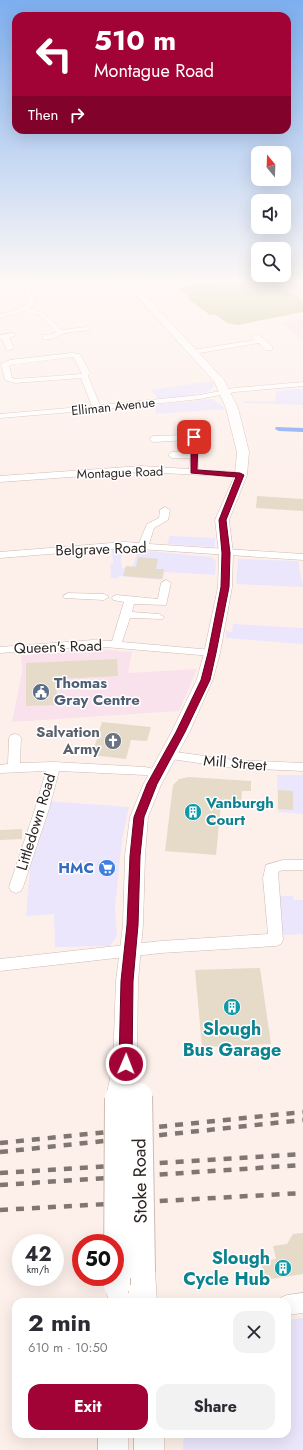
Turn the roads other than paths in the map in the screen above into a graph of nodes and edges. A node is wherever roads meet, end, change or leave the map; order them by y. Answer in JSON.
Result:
{"nodes":[{"id":1,"x":190,"y":349,"type":"edge"},
{"id":2,"x":210,"y":349,"type":"edge"},
{"id":3,"x":193,"y":352,"type":"junction"},
{"id":4,"x":84,"y":376,"type":"junction"},
{"id":5,"x":303,"y":384,"type":"edge"},
{"id":6,"x":225,"y":391,"type":"junction"},
{"id":7,"x":97,"y":408,"type":"junction"},
{"id":8,"x":0,"y":416,"type":"edge"},
{"id":9,"x":191,"y":425,"type":"dead end"},
{"id":10,"x":194,"y":437,"type":"junction"},
{"id":11,"x":153,"y":439,"type":"dead end"},
{"id":12,"x":172,"y":455,"type":"dead end"},
{"id":13,"x":194,"y":455,"type":"junction"},
{"id":14,"x":194,"y":472,"type":"junction"},
{"id":15,"x":240,"y":475,"type":"junction"},
{"id":16,"x":0,"y":479,"type":"edge"},
{"id":17,"x":165,"y":510,"type":"dead end"},
{"id":18,"x":142,"y":546,"type":"junction"},
{"id":19,"x":226,"y":553,"type":"junction"},
{"id":20,"x":0,"y":555,"type":"edge"},
{"id":21,"x":303,"y":557,"type":"edge"},
{"id":22,"x":166,"y":583,"type":"dead end"},
{"id":23,"x":68,"y":596,"type":"dead end"},
{"id":24,"x":104,"y":597,"type":"dead end"},
{"id":25,"x":117,"y":598,"type":"dead end"},
{"id":26,"x":130,"y":600,"type":"junction"},
{"id":27,"x":126,"y":615,"type":"junction"},
{"id":28,"x":159,"y":617,"type":"dead end"},
{"id":29,"x":116,"y":645,"type":"junction"},
{"id":30,"x":0,"y":650,"type":"edge"},
{"id":31,"x":212,"y":653,"type":"junction"},
{"id":32,"x":15,"y":738,"type":"dead end"},
{"id":33,"x":168,"y":756,"type":"junction"},
{"id":34,"x":54,"y":766,"type":"junction"},
{"id":35,"x":303,"y":767,"type":"edge"},
{"id":36,"x":14,"y":768,"type":"junction"},
{"id":37,"x":0,"y":769,"type":"edge"},
{"id":38,"x":159,"y":774,"type":"junction"},
{"id":39,"x":303,"y":865,"type":"edge"},
{"id":40,"x":16,"y":887,"type":"dead end"},
{"id":41,"x":131,"y":951,"type":"junction"},
{"id":42,"x":0,"y":965,"type":"edge"},
{"id":43,"x":129,"y":1097,"type":"junction"},
{"id":44,"x":119,"y":1296,"type":"edge"},
{"id":45,"x":143,"y":1298,"type":"edge"},
{"id":46,"x":303,"y":1303,"type":"edge"},
{"id":47,"x":291,"y":1304,"type":"edge"},
{"id":48,"x":113,"y":1438,"type":"edge"},
{"id":49,"x":149,"y":1438,"type":"edge"},
{"id":50,"x":112,"y":1450,"type":"edge"},
{"id":51,"x":149,"y":1450,"type":"edge"}],
"edges":[{"from":1,"to":3,"type":"main road","name":"Stoke Road"},
{"from":2,"to":3,"type":"street"},
{"from":3,"to":6,"type":"main road","name":"Stoke Road"},
{"from":4,"to":4,"type":"street"},
{"from":4,"to":7,"type":"street"},
{"from":5,"to":6,"type":"street","name":"Elliman Avenue"},
{"from":6,"to":7,"type":"street","name":"Elliman Avenue"},
{"from":6,"to":15,"type":"main road","name":"Stoke Road"},
{"from":7,"to":8,"type":"street","name":"Elliman Avenue"},
{"from":9,"to":10,"type":"street"},
{"from":10,"to":11,"type":"street"},
{"from":10,"to":13,"type":"street"},
{"from":12,"to":13,"type":"street"},
{"from":13,"to":14,"type":"street"},
{"from":14,"to":15,"type":"street","name":"Montague Road"},
{"from":14,"to":16,"type":"street","name":"Montague Road"},
{"from":15,"to":19,"type":"main road","name":"Stoke Road"},
{"from":17,"to":18,"type":"street"},
{"from":18,"to":19,"type":"street","name":"Belgrave Road"},
{"from":18,"to":20,"type":"street","name":"Belgrave Road"},
{"from":19,"to":21,"type":"street","name":"Belgrave Road"},
{"from":19,"to":31,"type":"main road","name":"Stoke Road"},
{"from":22,"to":26,"type":"street"},
{"from":23,"to":24,"type":"street"},
{"from":25,"to":26,"type":"street"},
{"from":26,"to":27,"type":"street","name":"Queen's Road"},
{"from":27,"to":28,"type":"street"},
{"from":27,"to":29,"type":"street","name":"Queen's Road"},
{"from":29,"to":30,"type":"street","name":"Queen's Road"},
{"from":29,"to":31,"type":"street","name":"Queen's Road"},
{"from":31,"to":33,"type":"main road","name":"Stoke Road"},
{"from":32,"to":36,"type":"street"},
{"from":33,"to":35,"type":"street","name":"Mill Street"},
{"from":33,"to":38,"type":"main road","name":"Stoke Road"},
{"from":34,"to":36,"type":"street"},
{"from":34,"to":38,"type":"street","name":"Littledown Road"},
{"from":34,"to":40,"type":"street","name":"Littledown Road"},
{"from":36,"to":37,"type":"street"},
{"from":38,"to":41,"type":"main road","name":"Stoke Road"},
{"from":39,"to":41,"type":"street"},
{"from":41,"to":42,"type":"street"},
{"from":41,"to":43,"type":"main road","name":"Stoke Road"},
{"from":43,"to":44,"type":"main road","name":"Stoke Road","bridge":true},
{"from":43,"to":45,"type":"main road","name":"Stoke Road","bridge":true},
{"from":46,"to":47,"type":"street"},
{"from":48,"to":50,"type":"main road"},
{"from":49,"to":51,"type":"main road"}]}
